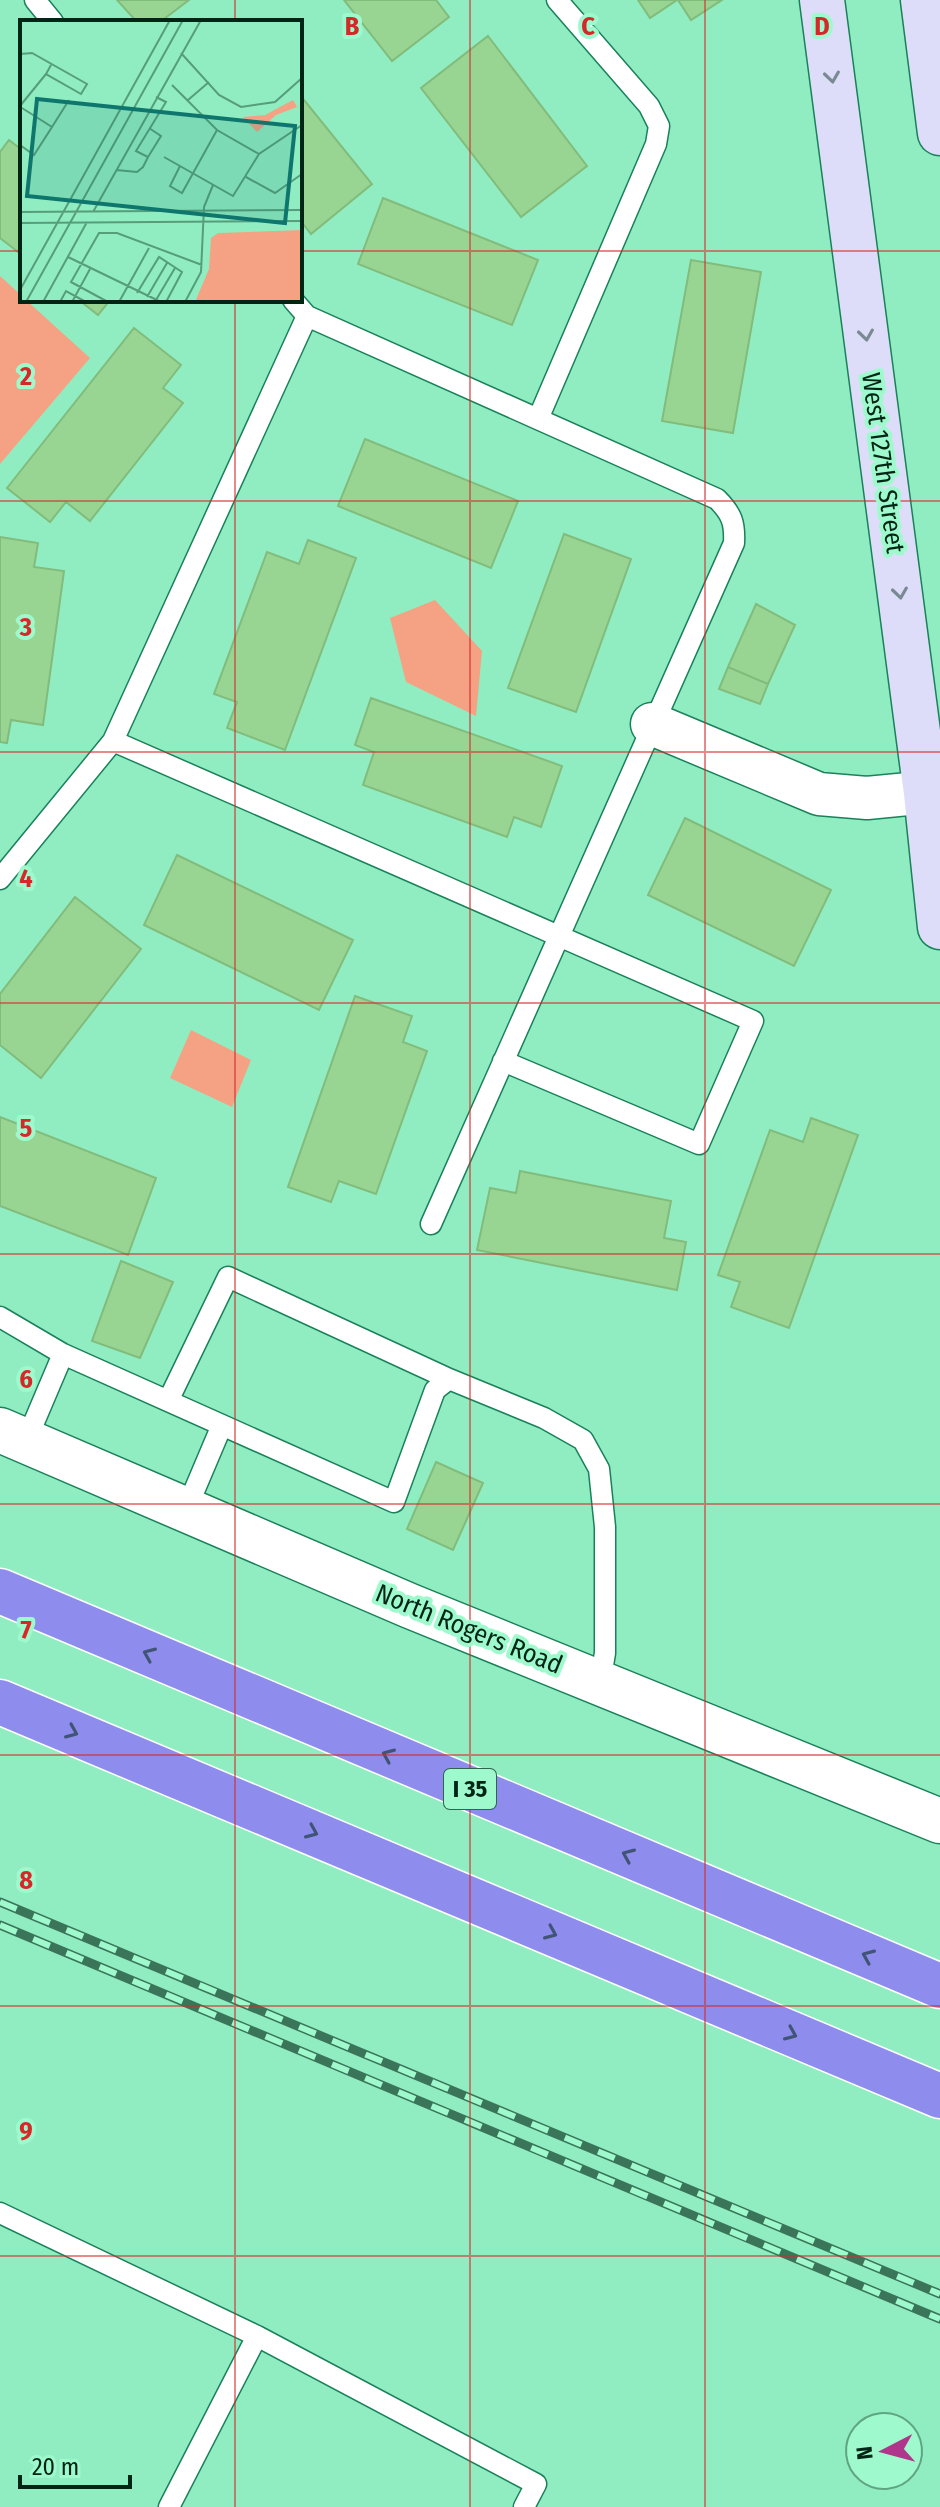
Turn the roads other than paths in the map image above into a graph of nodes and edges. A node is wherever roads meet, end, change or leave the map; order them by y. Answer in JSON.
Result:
{"nodes":[{"id":1,"x":35,"y":0,"type":"edge"},
{"id":2,"x":557,"y":0,"type":"edge"},
{"id":3,"x":822,"y":0,"type":"edge"},
{"id":4,"x":923,"y":0,"type":"edge"},
{"id":5,"x":51,"y":20,"type":"edge"},
{"id":6,"x":940,"y":133,"type":"edge"},
{"id":7,"x":300,"y":308,"type":"edge"},
{"id":8,"x":538,"y":419,"type":"junction"},
{"id":9,"x":652,"y":724,"type":"junction"},
{"id":10,"x":113,"y":741,"type":"junction"},
{"id":11,"x":933,"y":792,"type":"edge"},
{"id":12,"x":0,"y":879,"type":"edge"},
{"id":13,"x":940,"y":927,"type":"edge"},
{"id":14,"x":560,"y":935,"type":"junction"},
{"id":15,"x":503,"y":1061,"type":"junction"},
{"id":16,"x":431,"y":1224,"type":"dead end"},
{"id":17,"x":0,"y":1317,"type":"edge"},
{"id":18,"x":63,"y":1354,"type":"junction"},
{"id":19,"x":449,"y":1379,"type":"junction"},
{"id":20,"x":168,"y":1401,"type":"junction"},
{"id":21,"x":222,"y":1425,"type":"junction"},
{"id":22,"x":13,"y":1435,"type":"edge"},
{"id":23,"x":186,"y":1510,"type":"junction"},
{"id":24,"x":0,"y":1591,"type":"edge"},
{"id":25,"x":600,"y":1683,"type":"junction"},
{"id":26,"x":0,"y":1702,"type":"edge"},
{"id":27,"x":940,"y":1821,"type":"edge"},
{"id":28,"x":940,"y":1986,"type":"edge"},
{"id":29,"x":940,"y":2096,"type":"edge"},
{"id":30,"x":0,"y":2213,"type":"edge"},
{"id":31,"x":257,"y":2336,"type":"junction"},
{"id":32,"x":169,"y":2507,"type":"edge"},
{"id":33,"x":524,"y":2507,"type":"edge"}],
"edges":[{"from":1,"to":5,"type":"lane"},
{"from":2,"to":8,"type":"lane"},
{"from":3,"to":11,"type":"main road","name":"West 127th Street","one_way":true},
{"from":4,"to":6,"type":"main road"},
{"from":7,"to":8,"type":"lane"},
{"from":7,"to":10,"type":"lane"},
{"from":8,"to":9,"type":"lane"},
{"from":9,"to":11,"type":"street"},
{"from":9,"to":14,"type":"lane"},
{"from":10,"to":12,"type":"lane"},
{"from":10,"to":14,"type":"lane"},
{"from":11,"to":13,"type":"main road","name":"West 127th Street"},
{"from":14,"to":15,"type":"lane"},
{"from":14,"to":15,"type":"lane"},
{"from":15,"to":16,"type":"lane"},
{"from":17,"to":18,"type":"lane"},
{"from":18,"to":20,"type":"lane"},
{"from":18,"to":22,"type":"lane"},
{"from":19,"to":20,"type":"lane"},
{"from":19,"to":21,"type":"lane"},
{"from":19,"to":25,"type":"lane"},
{"from":20,"to":21,"type":"lane"},
{"from":21,"to":23,"type":"lane"},
{"from":22,"to":23,"type":"street","name":"North Rogers Road"},
{"from":23,"to":25,"type":"street","name":"North Rogers Road"},
{"from":28,"to":24,"type":"highway","number":"I 35","one_way":true},
{"from":25,"to":27,"type":"street","name":"North Rogers Road"},
{"from":26,"to":29,"type":"highway","one_way":true},
{"from":30,"to":31,"type":"lane"},
{"from":31,"to":32,"type":"lane"},
{"from":31,"to":33,"type":"lane"}]}
